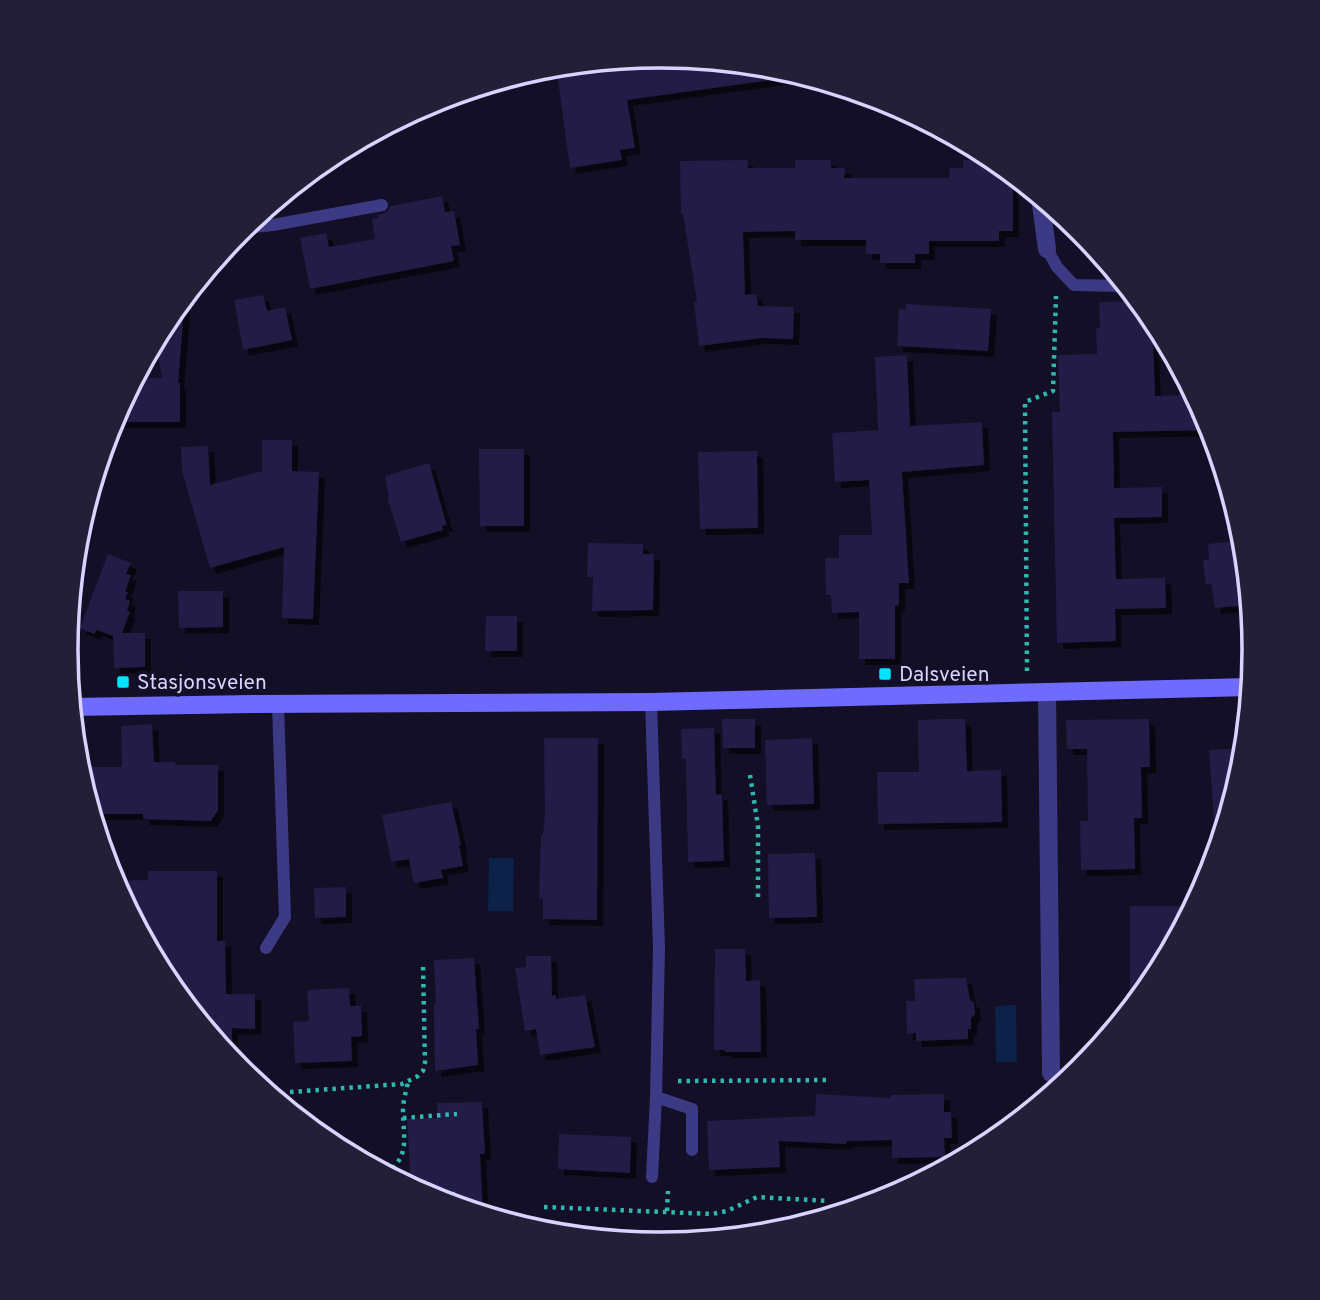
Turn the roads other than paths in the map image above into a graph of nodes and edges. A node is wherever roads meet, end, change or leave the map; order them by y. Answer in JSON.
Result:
{"nodes":[{"id":1,"x":382,"y":205,"type":"dead end"},
{"id":2,"x":1042,"y":211,"type":"edge"},
{"id":3,"x":262,"y":226,"type":"edge"},
{"id":4,"x":1046,"y":248,"type":"joint"},
{"id":5,"x":1113,"y":286,"type":"edge"},
{"id":6,"x":1241,"y":687,"type":"edge"},
{"id":7,"x":1047,"y":692,"type":"junction"},
{"id":8,"x":651,"y":702,"type":"junction"},
{"id":9,"x":278,"y":704,"type":"junction"},
{"id":10,"x":81,"y":707,"type":"edge"},
{"id":11,"x":266,"y":948,"type":"dead end"},
{"id":12,"x":1051,"y":1073,"type":"dead end"},
{"id":13,"x":656,"y":1097,"type":"junction"},
{"id":14,"x":692,"y":1150,"type":"dead end"},
{"id":15,"x":652,"y":1177,"type":"dead end"}],
"edges":[{"from":1,"to":3,"type":"lane"},
{"from":2,"to":4,"type":"street"},
{"from":4,"to":5,"type":"lane"},
{"from":6,"to":7,"type":"street"},
{"from":7,"to":8,"type":"street"},
{"from":7,"to":12,"type":"street"},
{"from":8,"to":9,"type":"street"},
{"from":8,"to":13,"type":"lane"},
{"from":9,"to":10,"type":"street"},
{"from":9,"to":11,"type":"lane"},
{"from":13,"to":14,"type":"lane"},
{"from":13,"to":15,"type":"lane"}]}
